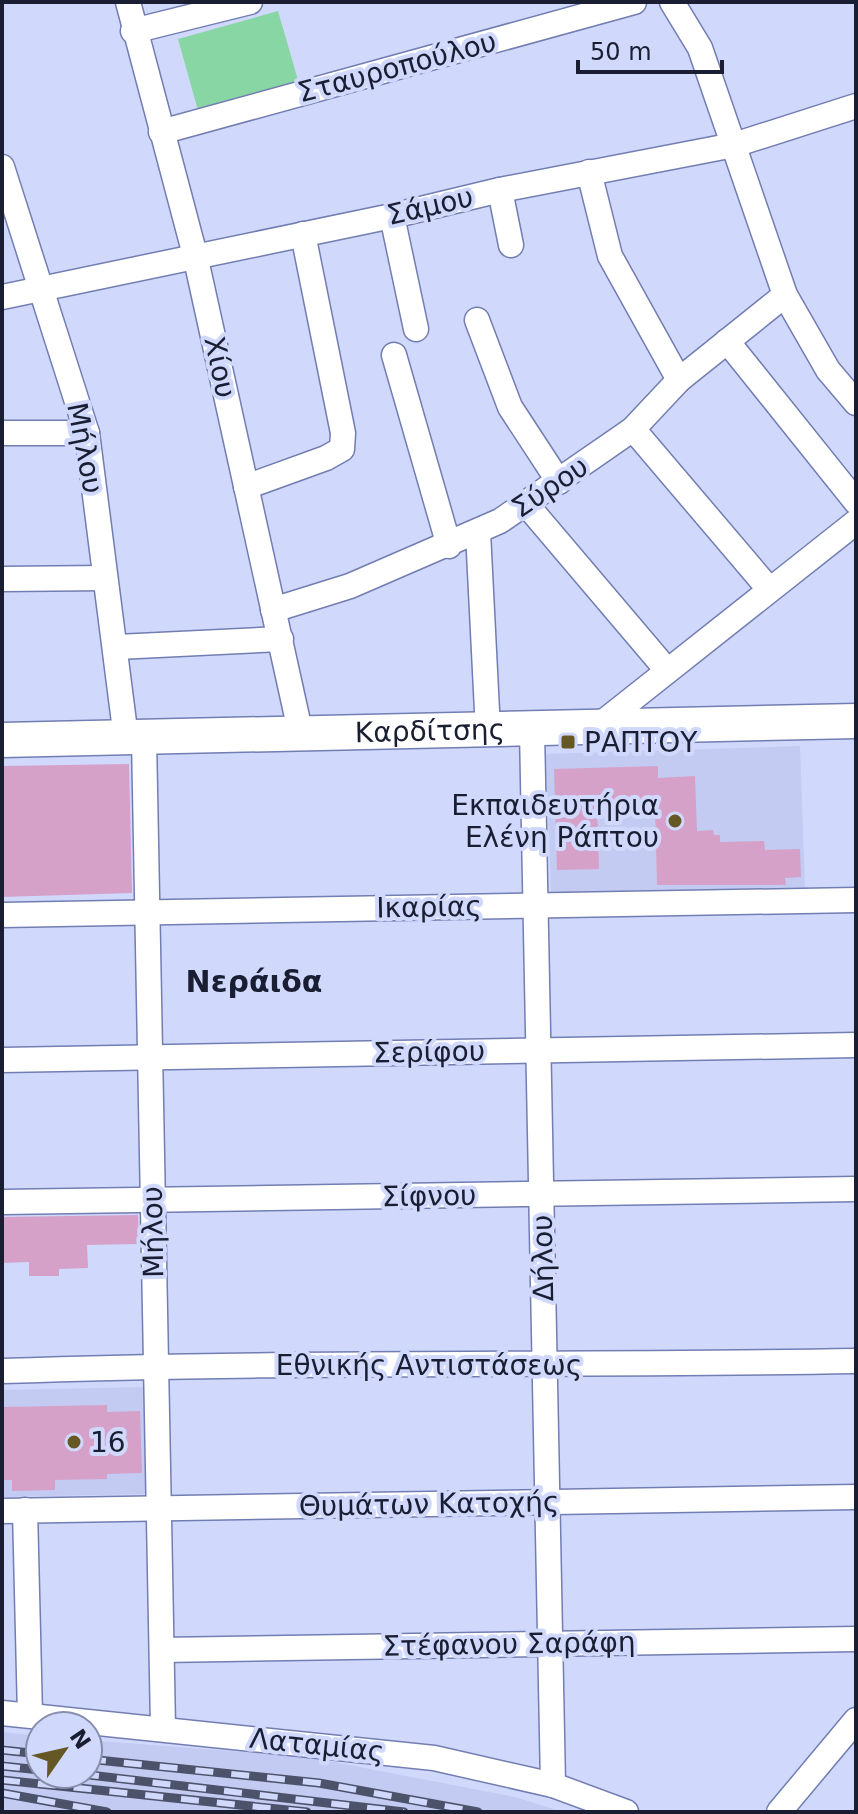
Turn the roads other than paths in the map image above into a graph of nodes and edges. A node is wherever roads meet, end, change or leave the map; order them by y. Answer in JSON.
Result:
{"nodes":[{"id":1,"x":128,"y":2,"type":"edge"},
{"id":2,"x":250,"y":2,"type":"edge"},
{"id":3,"x":634,"y":2,"type":"edge"},
{"id":4,"x":672,"y":2,"type":"edge"},
{"id":5,"x":133,"y":31,"type":"junction"},
{"id":6,"x":856,"y":106,"type":"edge"},
{"id":7,"x":161,"y":132,"type":"junction"},
{"id":8,"x":734,"y":145,"type":"junction"},
{"id":9,"x":2,"y":167,"type":"edge"},
{"id":10,"x":589,"y":172,"type":"junction"},
{"id":11,"x":500,"y":190,"type":"junction"},
{"id":12,"x":392,"y":216,"type":"junction"},
{"id":13,"x":303,"y":234,"type":"junction"},
{"id":14,"x":511,"y":245,"type":"dead end"},
{"id":15,"x":195,"y":255,"type":"junction"},
{"id":16,"x":41,"y":286,"type":"junction"},
{"id":17,"x":785,"y":295,"type":"junction"},
{"id":18,"x":2,"y":297,"type":"edge"},
{"id":19,"x":477,"y":320,"type":"dead end"},
{"id":20,"x":416,"y":329,"type":"dead end"},
{"id":21,"x":727,"y":341,"type":"junction"},
{"id":22,"x":394,"y":355,"type":"dead end"},
{"id":23,"x":679,"y":380,"type":"junction"},
{"id":24,"x":856,"y":403,"type":"edge"},
{"id":25,"x":633,"y":429,"type":"junction"},
{"id":26,"x":2,"y":433,"type":"edge"},
{"id":27,"x":87,"y":433,"type":"junction"},
{"id":28,"x":559,"y":482,"type":"junction"},
{"id":29,"x":246,"y":487,"type":"junction"},
{"id":30,"x":856,"y":502,"type":"edge"},
{"id":31,"x":526,"y":504,"type":"junction"},
{"id":32,"x":856,"y":522,"type":"edge"},
{"id":33,"x":478,"y":532,"type":"junction"},
{"id":34,"x":449,"y":546,"type":"junction"},
{"id":35,"x":105,"y":578,"type":"junction"},
{"id":36,"x":2,"y":579,"type":"edge"},
{"id":37,"x":769,"y":589,"type":"junction"},
{"id":38,"x":273,"y":610,"type":"junction"},
{"id":39,"x":281,"y":639,"type":"junction"},
{"id":40,"x":117,"y":647,"type":"junction"},
{"id":41,"x":666,"y":669,"type":"junction"},
{"id":42,"x":856,"y":721,"type":"edge"},
{"id":43,"x":597,"y":727,"type":"junction"},
{"id":44,"x":532,"y":730,"type":"junction"},
{"id":45,"x":488,"y":731,"type":"junction"},
{"id":46,"x":301,"y":735,"type":"junction"},
{"id":47,"x":135,"y":738,"type":"junction"},
{"id":48,"x":2,"y":740,"type":"edge"},
{"id":49,"x":856,"y":900,"type":"edge"},
{"id":50,"x":536,"y":905,"type":"junction"},
{"id":51,"x":147,"y":912,"type":"junction"},
{"id":52,"x":2,"y":915,"type":"edge"},
{"id":53,"x":856,"y":1045,"type":"edge"},
{"id":54,"x":539,"y":1050,"type":"junction"},
{"id":55,"x":150,"y":1057,"type":"junction"},
{"id":56,"x":2,"y":1060,"type":"edge"},
{"id":57,"x":856,"y":1189,"type":"edge"},
{"id":58,"x":541,"y":1194,"type":"junction"},
{"id":59,"x":153,"y":1199,"type":"junction"},
{"id":60,"x":2,"y":1202,"type":"edge"},
{"id":61,"x":856,"y":1361,"type":"edge"},
{"id":62,"x":156,"y":1366,"type":"junction"},
{"id":63,"x":545,"y":1366,"type":"junction"},
{"id":64,"x":2,"y":1371,"type":"edge"},
{"id":65,"x":856,"y":1497,"type":"edge"},
{"id":66,"x":548,"y":1502,"type":"junction"},
{"id":67,"x":159,"y":1508,"type":"junction"},
{"id":68,"x":13,"y":1511,"type":"edge"},
{"id":69,"x":856,"y":1639,"type":"edge"},
{"id":70,"x":551,"y":1643,"type":"junction"},
{"id":71,"x":162,"y":1650,"type":"junction"},
{"id":72,"x":30,"y":1710,"type":"edge"},
{"id":73,"x":2,"y":1713,"type":"edge"},
{"id":74,"x":24,"y":1715,"type":"edge"},
{"id":75,"x":856,"y":1720,"type":"edge"},
{"id":76,"x":104,"y":1722,"type":"edge"},
{"id":77,"x":163,"y":1727,"type":"junction"},
{"id":78,"x":553,"y":1785,"type":"junction"},
{"id":79,"x":626,"y":1812,"type":"edge"},
{"id":80,"x":779,"y":1812,"type":"edge"}],
"edges":[{"from":1,"to":5,"type":"street","name":"Χίου"},
{"from":2,"to":5,"type":"street"},
{"from":3,"to":7,"type":"street","name":"Σταυροπούλου"},
{"from":4,"to":8,"type":"street"},
{"from":5,"to":7,"type":"street","name":"Χίου"},
{"from":6,"to":8,"type":"street","name":"Σάμου"},
{"from":7,"to":15,"type":"street","name":"Χίου"},
{"from":8,"to":10,"type":"street","name":"Σάμου"},
{"from":8,"to":17,"type":"street"},
{"from":9,"to":16,"type":"street","name":"Μήλου"},
{"from":10,"to":11,"type":"street","name":"Σάμου"},
{"from":10,"to":23,"type":"street"},
{"from":11,"to":12,"type":"street","name":"Σάμου"},
{"from":11,"to":14,"type":"street"},
{"from":12,"to":13,"type":"street","name":"Σάμου"},
{"from":12,"to":20,"type":"street"},
{"from":13,"to":15,"type":"street","name":"Σάμου"},
{"from":13,"to":29,"type":"street"},
{"from":15,"to":16,"type":"street","name":"Σάμου"},
{"from":15,"to":29,"type":"street","name":"Χίου"},
{"from":16,"to":18,"type":"street","name":"Σάμου"},
{"from":16,"to":27,"type":"street","name":"Μήλου"},
{"from":17,"to":21,"type":"street","name":"Σύρου"},
{"from":17,"to":24,"type":"street"},
{"from":19,"to":28,"type":"street"},
{"from":21,"to":23,"type":"street","name":"Σύρου"},
{"from":21,"to":30,"type":"street"},
{"from":22,"to":34,"type":"street"},
{"from":23,"to":25,"type":"street","name":"Σύρου"},
{"from":25,"to":28,"type":"street","name":"Σύρου"},
{"from":25,"to":37,"type":"street"},
{"from":26,"to":27,"type":"street"},
{"from":27,"to":35,"type":"street","name":"Μήλου"},
{"from":28,"to":31,"type":"street","name":"Σύρου"},
{"from":29,"to":38,"type":"street","name":"Χίου"},
{"from":31,"to":33,"type":"street","name":"Σύρου"},
{"from":31,"to":41,"type":"street"},
{"from":32,"to":37,"type":"street"},
{"from":33,"to":34,"type":"street","name":"Σύρου"},
{"from":33,"to":45,"type":"street"},
{"from":34,"to":38,"type":"street","name":"Σύρου"},
{"from":35,"to":36,"type":"street"},
{"from":35,"to":40,"type":"street","name":"Μήλου"},
{"from":37,"to":41,"type":"street"},
{"from":38,"to":39,"type":"street","name":"Χίου"},
{"from":39,"to":40,"type":"street"},
{"from":39,"to":46,"type":"street","name":"Χίου"},
{"from":40,"to":47,"type":"street","name":"Μήλου"},
{"from":41,"to":43,"type":"street"},
{"from":42,"to":43,"type":"main road","name":"Καρδίτσης"},
{"from":43,"to":44,"type":"main road","name":"Καρδίτσης"},
{"from":44,"to":45,"type":"main road","name":"Καρδίτσης"},
{"from":44,"to":50,"type":"street","name":"Δήλου"},
{"from":45,"to":46,"type":"main road","name":"Καρδίτσης"},
{"from":46,"to":47,"type":"main road","name":"Καρδίτσης"},
{"from":47,"to":48,"type":"main road","name":"Καρδίτσης"},
{"from":47,"to":51,"type":"street","name":"Μήλου"},
{"from":49,"to":50,"type":"street","name":"Ικαρίας"},
{"from":50,"to":51,"type":"street","name":"Ικαρίας"},
{"from":50,"to":54,"type":"street","name":"Δήλου"},
{"from":51,"to":52,"type":"street","name":"Ικαρίας"},
{"from":51,"to":55,"type":"street","name":"Μήλου"},
{"from":53,"to":54,"type":"street","name":"Σερίφου"},
{"from":54,"to":55,"type":"street","name":"Σερίφου"},
{"from":54,"to":58,"type":"street","name":"Δήλου"},
{"from":55,"to":56,"type":"street","name":"Σερίφου"},
{"from":55,"to":59,"type":"street","name":"Μήλου"},
{"from":57,"to":58,"type":"street","name":"Σίφνου"},
{"from":58,"to":59,"type":"street","name":"Σίφνου"},
{"from":58,"to":63,"type":"street","name":"Δήλου"},
{"from":59,"to":60,"type":"street","name":"Σίφνου"},
{"from":59,"to":62,"type":"street","name":"Μήλου"},
{"from":61,"to":63,"type":"street","name":"Εθνικής Αντιστάσεως"},
{"from":62,"to":63,"type":"street","name":"Εθνικής Αντιστάσεως"},
{"from":62,"to":64,"type":"street","name":"Εθνικής Αντιστάσεως"},
{"from":62,"to":67,"type":"street","name":"Μήλου"},
{"from":63,"to":66,"type":"street","name":"Δήλου"},
{"from":65,"to":66,"type":"street","name":"Θυμάτων Κατοχής"},
{"from":66,"to":67,"type":"street","name":"Θυμάτων Κατοχής"},
{"from":66,"to":70,"type":"street","name":"Δήλου"},
{"from":67,"to":68,"type":"street","name":"Θυμάτων Κατοχής"},
{"from":67,"to":71,"type":"street","name":"Μήλου"},
{"from":68,"to":72,"type":"street"},
{"from":69,"to":70,"type":"street","name":"Στέφανου Σαράφη"},
{"from":70,"to":71,"type":"street","name":"Στέφανου Σαράφη"},
{"from":70,"to":78,"type":"street","name":"Δήλου"},
{"from":71,"to":77,"type":"street","name":"Μήλου"},
{"from":73,"to":74,"type":"street","name":"Λαταμίας"},
{"from":75,"to":80,"type":"street"},
{"from":76,"to":77,"type":"street","name":"Λαταμίας"},
{"from":77,"to":78,"type":"street","name":"Λαταμίας"},
{"from":78,"to":79,"type":"street","name":"Λαταμίας"}]}
